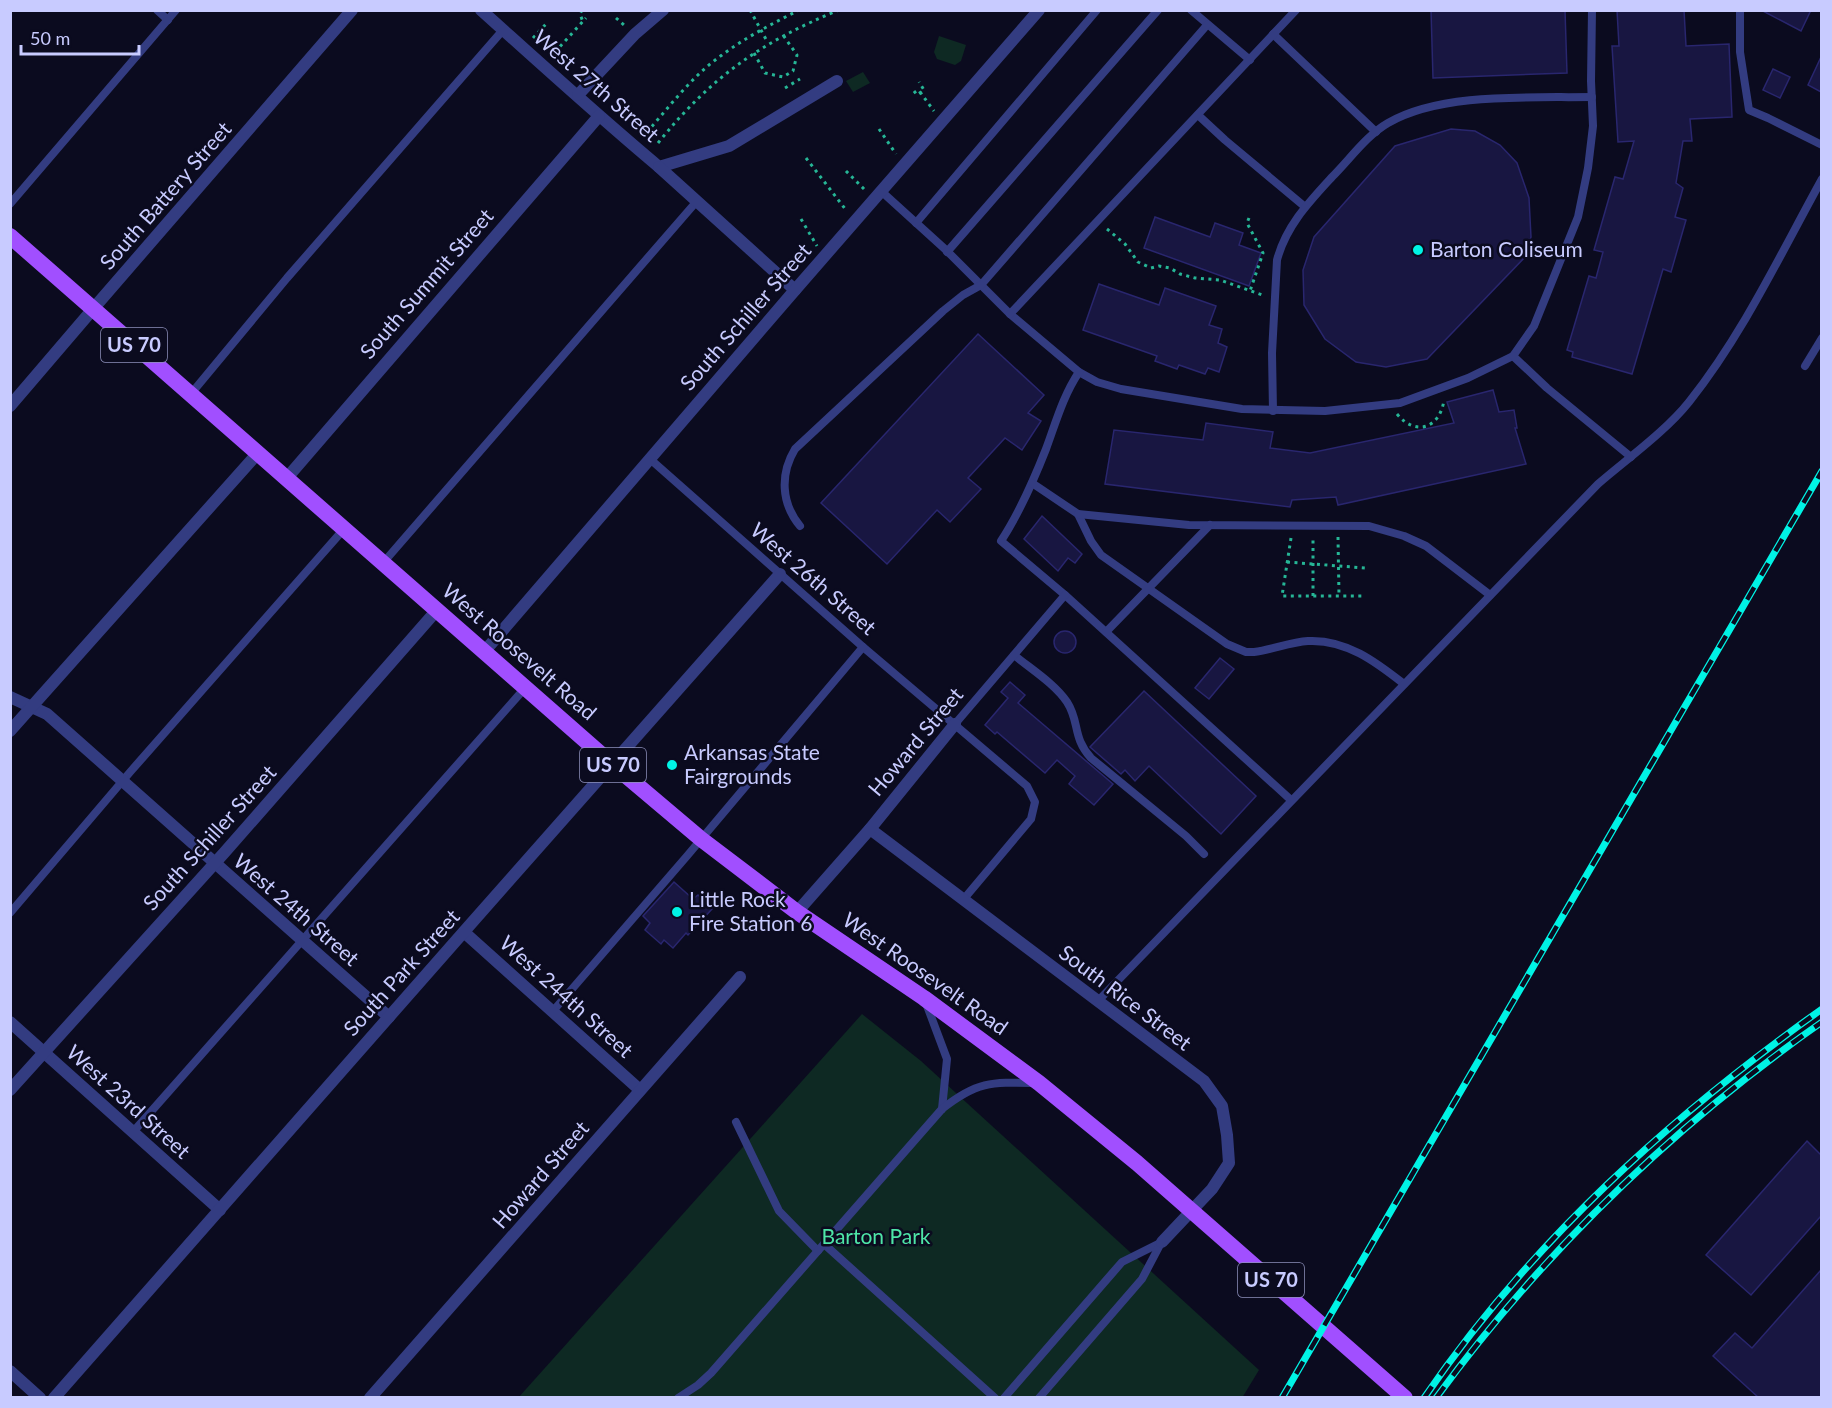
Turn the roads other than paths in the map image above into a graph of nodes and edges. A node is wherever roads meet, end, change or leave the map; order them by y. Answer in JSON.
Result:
{"nodes":[{"id":1,"x":157,"y":10,"type":"edge"},
{"id":2,"x":176,"y":10,"type":"edge"},
{"id":3,"x":352,"y":10,"type":"edge"},
{"id":4,"x":481,"y":10,"type":"edge"},
{"id":5,"x":663,"y":10,"type":"edge"},
{"id":6,"x":1039,"y":10,"type":"edge"},
{"id":7,"x":1096,"y":10,"type":"edge"},
{"id":8,"x":1158,"y":10,"type":"edge"},
{"id":9,"x":1191,"y":10,"type":"edge"},
{"id":10,"x":1296,"y":10,"type":"edge"},
{"id":11,"x":1592,"y":10,"type":"edge"},
{"id":12,"x":1740,"y":10,"type":"edge"},
{"id":13,"x":168,"y":20,"type":"junction"},
{"id":14,"x":1208,"y":25,"type":"junction"},
{"id":15,"x":503,"y":30,"type":"junction"},
{"id":16,"x":1274,"y":34,"type":"junction"},
{"id":17,"x":1250,"y":60,"type":"junction"},
{"id":18,"x":837,"y":81,"type":"dead end"},
{"id":19,"x":578,"y":96,"type":"junction"},
{"id":20,"x":1592,"y":97,"type":"junction"},
{"id":21,"x":1198,"y":115,"type":"junction"},
{"id":22,"x":599,"y":116,"type":"junction"},
{"id":23,"x":1376,"y":132,"type":"junction"},
{"id":24,"x":1821,"y":145,"type":"edge"},
{"id":25,"x":659,"y":167,"type":"junction"},
{"id":26,"x":1821,"y":179,"type":"edge"},
{"id":27,"x":878,"y":194,"type":"junction"},
{"id":28,"x":697,"y":201,"type":"junction"},
{"id":29,"x":10,"y":204,"type":"edge"},
{"id":30,"x":1304,"y":206,"type":"junction"},
{"id":31,"x":916,"y":223,"type":"junction"},
{"id":32,"x":10,"y":236,"type":"edge"},
{"id":33,"x":947,"y":252,"type":"junction"},
{"id":34,"x":981,"y":285,"type":"junction"},
{"id":35,"x":795,"y":290,"type":"junction"},
{"id":36,"x":93,"y":309,"type":"junction"},
{"id":37,"x":1010,"y":314,"type":"junction"},
{"id":38,"x":1821,"y":339,"type":"edge"},
{"id":39,"x":1513,"y":356,"type":"junction"},
{"id":40,"x":1805,"y":366,"type":"dead end"},
{"id":41,"x":1079,"y":372,"type":"junction"},
{"id":42,"x":190,"y":395,"type":"junction"},
{"id":43,"x":10,"y":406,"type":"edge"},
{"id":44,"x":1273,"y":411,"type":"junction"},
{"id":45,"x":257,"y":454,"type":"junction"},
{"id":46,"x":1630,"y":457,"type":"junction"},
{"id":47,"x":650,"y":459,"type":"junction"},
{"id":48,"x":286,"y":479,"type":"junction"},
{"id":49,"x":1032,"y":483,"type":"junction"},
{"id":50,"x":1078,"y":514,"type":"junction"},
{"id":51,"x":1210,"y":525,"type":"junction"},
{"id":52,"x":800,"y":526,"type":"dead end"},
{"id":53,"x":344,"y":530,"type":"junction"},
{"id":54,"x":383,"y":563,"type":"junction"},
{"id":55,"x":780,"y":574,"type":"junction"},
{"id":56,"x":1148,"y":589,"type":"junction"},
{"id":57,"x":1065,"y":595,"type":"junction"},
{"id":58,"x":1490,"y":595,"type":"junction"},
{"id":59,"x":437,"y":610,"type":"junction"},
{"id":60,"x":1106,"y":632,"type":"junction"},
{"id":61,"x":863,"y":647,"type":"junction"},
{"id":62,"x":484,"y":652,"type":"junction"},
{"id":63,"x":1014,"y":655,"type":"junction"},
{"id":64,"x":1404,"y":684,"type":"junction"},
{"id":65,"x":525,"y":688,"type":"junction"},
{"id":66,"x":10,"y":697,"type":"edge"},
{"id":67,"x":32,"y":707,"type":"junction"},
{"id":68,"x":955,"y":724,"type":"junction"},
{"id":69,"x":10,"y":731,"type":"edge"},
{"id":70,"x":611,"y":763,"type":"junction"},
{"id":71,"x":122,"y":781,"type":"junction"},
{"id":72,"x":1291,"y":800,"type":"junction"},
{"id":73,"x":870,"y":829,"type":"junction"},
{"id":74,"x":701,"y":839,"type":"junction"},
{"id":75,"x":1204,"y":854,"type":"dead end"},
{"id":76,"x":214,"y":864,"type":"junction"},
{"id":77,"x":963,"y":900,"type":"junction"},
{"id":78,"x":797,"y":912,"type":"junction"},
{"id":79,"x":10,"y":913,"type":"edge"},
{"id":80,"x":465,"y":933,"type":"junction"},
{"id":81,"x":302,"y":941,"type":"junction"},
{"id":82,"x":740,"y":976,"type":"dead end"},
{"id":83,"x":924,"y":998,"type":"junction"},
{"id":84,"x":1098,"y":1001,"type":"junction"},
{"id":85,"x":553,"y":1011,"type":"junction"},
{"id":86,"x":388,"y":1017,"type":"junction"},
{"id":87,"x":10,"y":1022,"type":"edge"},
{"id":88,"x":44,"y":1052,"type":"junction"},
{"id":89,"x":1039,"y":1083,"type":"junction"},
{"id":90,"x":10,"y":1090,"type":"edge"},
{"id":91,"x":640,"y":1090,"type":"junction"},
{"id":92,"x":942,"y":1109,"type":"junction"},
{"id":93,"x":736,"y":1122,"type":"dead end"},
{"id":94,"x":133,"y":1132,"type":"junction"},
{"id":95,"x":220,"y":1210,"type":"junction"},
{"id":96,"x":1162,"y":1242,"type":"junction"},
{"id":97,"x":821,"y":1247,"type":"junction"},
{"id":98,"x":10,"y":1371,"type":"edge"},
{"id":99,"x":40,"y":1398,"type":"edge"},
{"id":100,"x":54,"y":1398,"type":"edge"},
{"id":101,"x":370,"y":1398,"type":"edge"},
{"id":102,"x":678,"y":1398,"type":"edge"},
{"id":103,"x":996,"y":1398,"type":"edge"},
{"id":104,"x":1004,"y":1398,"type":"edge"},
{"id":105,"x":1039,"y":1398,"type":"edge"},
{"id":106,"x":1405,"y":1398,"type":"edge"}],
"edges":[{"from":1,"to":13,"type":"lane"},
{"from":2,"to":13,"type":"lane"},
{"from":3,"to":36,"type":"street","name":"South Battery Street"},
{"from":4,"to":15,"type":"street","name":"West 27th Street"},
{"from":5,"to":19,"type":"street"},
{"from":6,"to":27,"type":"street","name":"South Schiller Street"},
{"from":7,"to":31,"type":"lane"},
{"from":8,"to":33,"type":"lane"},
{"from":9,"to":14,"type":"lane"},
{"from":10,"to":16,"type":"lane"},
{"from":11,"to":20,"type":"lane"},
{"from":12,"to":24,"type":"lane"},
{"from":13,"to":29,"type":"lane"},
{"from":14,"to":17,"type":"lane"},
{"from":14,"to":34,"type":"lane"},
{"from":15,"to":19,"type":"street","name":"West 27th Street"},
{"from":15,"to":42,"type":"lane"},
{"from":16,"to":17,"type":"lane"},
{"from":16,"to":23,"type":"lane"},
{"from":17,"to":21,"type":"lane"},
{"from":18,"to":25,"type":"street","name":"West 27th Street"},
{"from":19,"to":22,"type":"street","name":"West 27th Street"},
{"from":20,"to":23,"type":"lane"},
{"from":20,"to":39,"type":"lane"},
{"from":21,"to":30,"type":"lane"},
{"from":21,"to":37,"type":"lane"},
{"from":22,"to":25,"type":"street","name":"West 27th Street"},
{"from":22,"to":48,"type":"street","name":"South Summit Street"},
{"from":23,"to":30,"type":"lane"},
{"from":25,"to":28,"type":"street","name":"West 27th Street"},
{"from":26,"to":46,"type":"lane"},
{"from":27,"to":31,"type":"lane"},
{"from":27,"to":35,"type":"street","name":"South Schiller Street"},
{"from":28,"to":35,"type":"street","name":"West 27th Street"},
{"from":28,"to":54,"type":"lane"},
{"from":30,"to":44,"type":"lane"},
{"from":31,"to":33,"type":"lane"},
{"from":32,"to":36,"type":"main road","name":"West Roosevelt Road","number":"US 70"},
{"from":33,"to":34,"type":"lane"},
{"from":34,"to":37,"type":"lane"},
{"from":34,"to":52,"type":"lane"},
{"from":35,"to":47,"type":"street","name":"South Schiller Street"},
{"from":36,"to":42,"type":"main road","name":"West Roosevelt Road","number":"US 70"},
{"from":36,"to":43,"type":"street","name":"South Battery Street"},
{"from":37,"to":41,"type":"lane"},
{"from":38,"to":40,"type":"lane"},
{"from":39,"to":44,"type":"lane"},
{"from":39,"to":46,"type":"lane"},
{"from":41,"to":44,"type":"lane"},
{"from":41,"to":49,"type":"lane"},
{"from":42,"to":45,"type":"main road","name":"West Roosevelt Road","number":"US 70"},
{"from":45,"to":48,"type":"main road","name":"West Roosevelt Road","number":"US 70"},
{"from":45,"to":67,"type":"street"},
{"from":46,"to":58,"type":"lane"},
{"from":47,"to":55,"type":"lane","name":"West 26th Street"},
{"from":47,"to":62,"type":"street","name":"South Schiller Street"},
{"from":48,"to":53,"type":"main road","name":"West Roosevelt Road","number":"US 70"},
{"from":49,"to":50,"type":"lane"},
{"from":49,"to":57,"type":"lane"},
{"from":50,"to":51,"type":"lane"},
{"from":50,"to":56,"type":"lane"},
{"from":51,"to":56,"type":"lane"},
{"from":51,"to":58,"type":"lane"},
{"from":53,"to":54,"type":"main road","name":"West Roosevelt Road","number":"US 70"},
{"from":53,"to":71,"type":"lane"},
{"from":54,"to":59,"type":"main road","name":"West Roosevelt Road","number":"US 70"},
{"from":55,"to":61,"type":"lane","name":"West 26th Street"},
{"from":55,"to":70,"type":"street","name":"South Park Street"},
{"from":56,"to":60,"type":"lane"},
{"from":56,"to":64,"type":"lane"},
{"from":57,"to":60,"type":"lane"},
{"from":57,"to":63,"type":"lane","name":"Howard Street"},
{"from":58,"to":64,"type":"lane"},
{"from":59,"to":62,"type":"main road","name":"West Roosevelt Road","number":"US 70"},
{"from":59,"to":76,"type":"street","name":"South Schiller Street"},
{"from":60,"to":72,"type":"lane"},
{"from":61,"to":68,"type":"lane","name":"West 26th Street"},
{"from":61,"to":74,"type":"lane"},
{"from":62,"to":65,"type":"main road","name":"West Roosevelt Road","number":"US 70"},
{"from":63,"to":68,"type":"lane","name":"Howard Street"},
{"from":63,"to":75,"type":"lane"},
{"from":64,"to":72,"type":"lane"},
{"from":65,"to":70,"type":"main road","name":"West Roosevelt Road","number":"US 70"},
{"from":65,"to":81,"type":"lane"},
{"from":66,"to":67,"type":"street","name":"West 24th Street"},
{"from":67,"to":69,"type":"street"},
{"from":67,"to":71,"type":"street","name":"West 24th Street"},
{"from":68,"to":73,"type":"street","name":"Howard Street"},
{"from":68,"to":77,"type":"lane","name":"West 26th Street"},
{"from":70,"to":74,"type":"main road","name":"West Roosevelt Road","number":"US 70"},
{"from":70,"to":80,"type":"street","name":"South Park Street"},
{"from":71,"to":76,"type":"street","name":"West 24th Street"},
{"from":71,"to":79,"type":"lane"},
{"from":72,"to":84,"type":"lane"},
{"from":73,"to":77,"type":"street","name":"South Rice Street"},
{"from":73,"to":78,"type":"street","name":"Howard Street"},
{"from":74,"to":78,"type":"main road","name":"West Roosevelt Road","number":"US 70"},
{"from":74,"to":85,"type":"lane"},
{"from":76,"to":81,"type":"street","name":"West 24th Street"},
{"from":76,"to":88,"type":"street","name":"South Schiller Street"},
{"from":77,"to":84,"type":"street","name":"South Rice Street"},
{"from":78,"to":83,"type":"main road","name":"West Roosevelt Road","number":"US 70"},
{"from":80,"to":85,"type":"street","name":"West 244th Street"},
{"from":80,"to":86,"type":"street","name":"South Park Street"},
{"from":81,"to":86,"type":"street","name":"West 24th Street"},
{"from":81,"to":94,"type":"lane"},
{"from":82,"to":91,"type":"street","name":"Howard Street"},
{"from":83,"to":89,"type":"main road","name":"West Roosevelt Road","number":"US 70"},
{"from":83,"to":92,"type":"lane"},
{"from":84,"to":96,"type":"street","name":"South Rice Street"},
{"from":85,"to":91,"type":"street","name":"West 244th Street"},
{"from":86,"to":95,"type":"street","name":"South Park Street"},
{"from":87,"to":88,"type":"street","name":"West 23rd Street"},
{"from":88,"to":90,"type":"street","name":"South Schiller Street"},
{"from":88,"to":94,"type":"street","name":"West 23rd Street"},
{"from":89,"to":92,"type":"lane"},
{"from":89,"to":106,"type":"main road","name":"West Roosevelt Road","number":"US 70"},
{"from":91,"to":101,"type":"street","name":"Howard Street"},
{"from":92,"to":97,"type":"lane"},
{"from":93,"to":97,"type":"lane"},
{"from":94,"to":95,"type":"street","name":"West 23rd Street"},
{"from":95,"to":100,"type":"street","name":"South Park Street"},
{"from":96,"to":104,"type":"lane","name":"South Rice Street"},
{"from":96,"to":105,"type":"lane","name":"South Rice Street"},
{"from":97,"to":102,"type":"lane"},
{"from":97,"to":103,"type":"lane"},
{"from":98,"to":99,"type":"street"}]}
